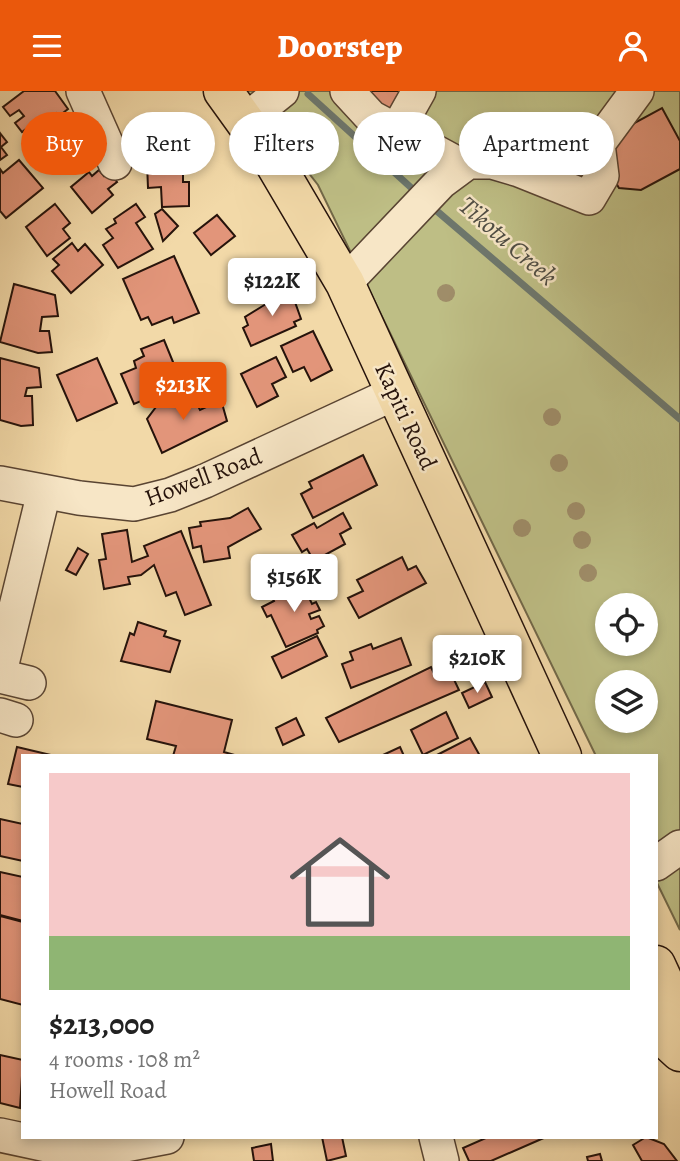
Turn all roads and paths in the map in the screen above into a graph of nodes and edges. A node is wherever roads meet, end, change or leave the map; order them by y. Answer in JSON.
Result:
{"nodes":[{"id":1,"x":83,"y":91,"type":"edge"},
{"id":2,"x":282,"y":91,"type":"edge"},
{"id":3,"x":347,"y":91,"type":"edge"},
{"id":4,"x":419,"y":91,"type":"edge"},
{"id":5,"x":637,"y":91,"type":"edge"},
{"id":6,"x":235,"y":105,"type":"edge"},
{"id":7,"x":366,"y":112,"type":"edge"},
{"id":8,"x":407,"y":112,"type":"edge"},
{"id":9,"x":115,"y":163,"type":"dead end"},
{"id":10,"x":445,"y":168,"type":"edge"},
{"id":11,"x":451,"y":173,"type":"junction"},
{"id":12,"x":345,"y":283,"type":"junction"},
{"id":13,"x":395,"y":393,"type":"junction"},
{"id":14,"x":0,"y":483,"type":"edge"},
{"id":15,"x":44,"y":492,"type":"junction"},
{"id":16,"x":10,"y":677,"type":"edge"},
{"id":17,"x":561,"y":754,"type":"edge"},
{"id":18,"x":680,"y":847,"type":"edge"},
{"id":19,"x":658,"y":862,"type":"edge"},
{"id":20,"x":658,"y":1032,"type":"edge"},
{"id":21,"x":680,"y":1052,"type":"edge"},
{"id":22,"x":0,"y":1135,"type":"edge"},
{"id":23,"x":157,"y":1139,"type":"edge"},
{"id":24,"x":436,"y":1139,"type":"edge"},
{"id":25,"x":442,"y":1161,"type":"edge"}],
"edges":[{"from":1,"to":9,"type":"street"},
{"from":2,"to":6,"type":"street"},
{"from":3,"to":7,"type":"street"},
{"from":4,"to":8,"type":"street"},
{"from":5,"to":11,"type":"street"},
{"from":6,"to":12,"type":"main road","name":"Kapiti Road"},
{"from":10,"to":11,"type":"street"},
{"from":11,"to":12,"type":"street"},
{"from":12,"to":13,"type":"main road","name":"Kapiti Road"},
{"from":13,"to":15,"type":"street","name":"Howell Road"},
{"from":13,"to":17,"type":"main road","name":"Kapiti Road"},
{"from":14,"to":15,"type":"street","name":"Howell Road"},
{"from":15,"to":16,"type":"street"},
{"from":18,"to":19,"type":"street"},
{"from":20,"to":21,"type":"main road"},
{"from":22,"to":23,"type":"street"},
{"from":24,"to":25,"type":"street"}]}
